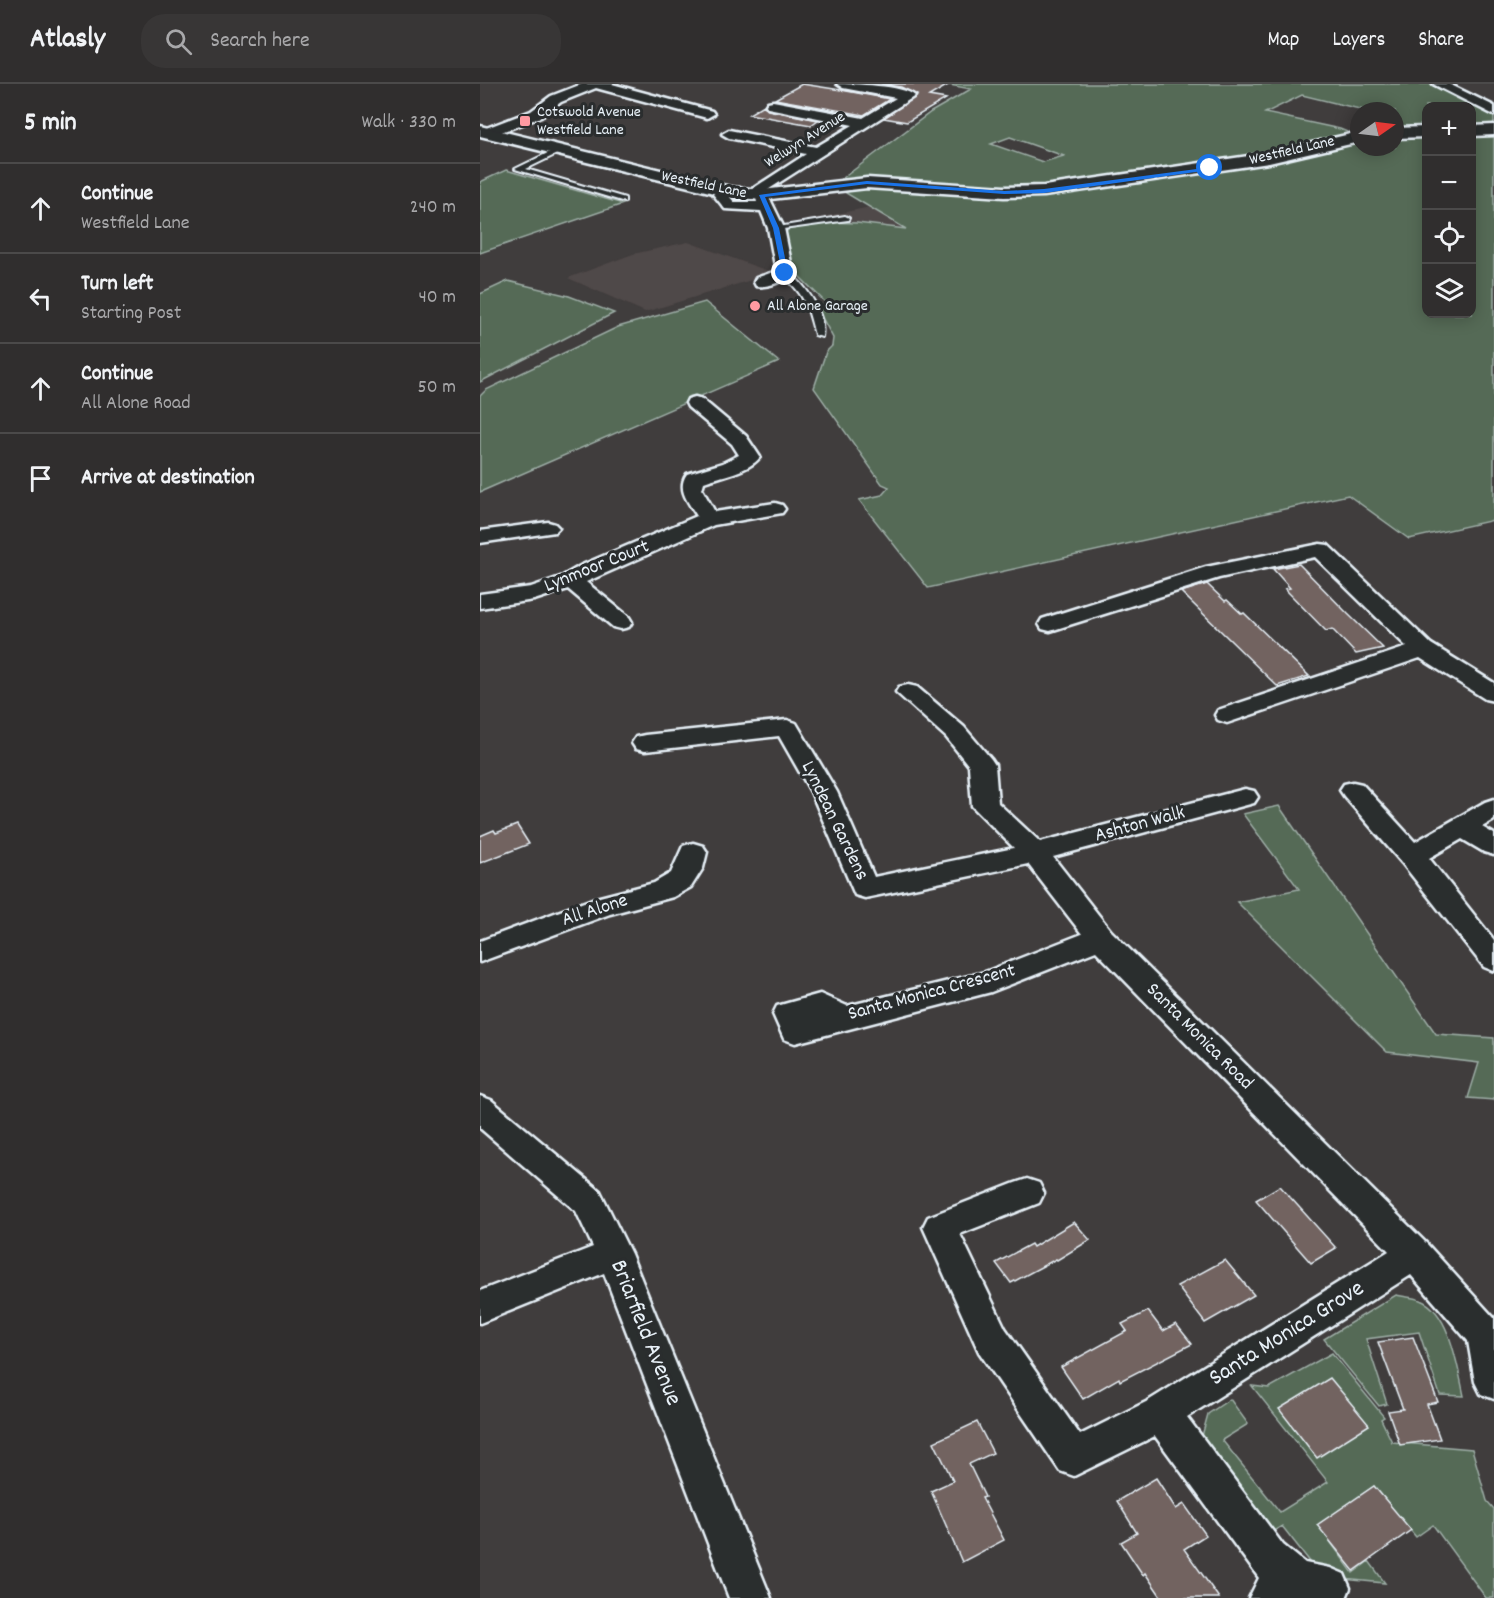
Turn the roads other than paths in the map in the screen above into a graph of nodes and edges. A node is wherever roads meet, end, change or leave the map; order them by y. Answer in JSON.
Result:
{"nodes":[{"id":1,"x":595,"y":84,"type":"edge"},
{"id":2,"x":843,"y":84,"type":"edge"},
{"id":3,"x":1439,"y":84,"type":"edge"},
{"id":4,"x":773,"y":105,"type":"dead end"},
{"id":5,"x":1494,"y":111,"type":"edge"},
{"id":6,"x":707,"y":114,"type":"dead end"},
{"id":7,"x":865,"y":123,"type":"junction"},
{"id":8,"x":1494,"y":130,"type":"edge"},
{"id":9,"x":1476,"y":131,"type":"edge"},
{"id":10,"x":1422,"y":132,"type":"edge"},
{"id":11,"x":1404,"y":133,"type":"edge"},
{"id":12,"x":729,"y":134,"type":"dead end"},
{"id":13,"x":486,"y":137,"type":"edge"},
{"id":14,"x":1350,"y":139,"type":"edge"},
{"id":15,"x":559,"y":151,"type":"junction"},
{"id":16,"x":819,"y":152,"type":"junction"},
{"id":17,"x":720,"y":194,"type":"dead end"},
{"id":18,"x":760,"y":199,"type":"junction"},
{"id":19,"x":622,"y":200,"type":"dead end"},
{"id":20,"x":844,"y":218,"type":"dead end"},
{"id":21,"x":776,"y":228,"type":"junction"},
{"id":22,"x":785,"y":273,"type":"junction"},
{"id":23,"x":762,"y":282,"type":"dead end"},
{"id":24,"x":819,"y":335,"type":"dead end"},
{"id":25,"x":695,"y":403,"type":"dead end"},
{"id":26,"x":776,"y":509,"type":"dead end"},
{"id":27,"x":709,"y":519,"type":"junction"},
{"id":28,"x":548,"y":528,"type":"dead end"},
{"id":29,"x":480,"y":537,"type":"edge"},
{"id":30,"x":571,"y":581,"type":"junction"},
{"id":31,"x":480,"y":601,"type":"edge"},
{"id":32,"x":621,"y":622,"type":"dead end"},
{"id":33,"x":1050,"y":624,"type":"dead end"},
{"id":34,"x":1423,"y":649,"type":"junction"},
{"id":35,"x":908,"y":692,"type":"dead end"},
{"id":36,"x":1494,"y":694,"type":"edge"},
{"id":37,"x":1227,"y":715,"type":"dead end"},
{"id":38,"x":645,"y":743,"type":"dead end"},
{"id":39,"x":1353,"y":790,"type":"dead end"},
{"id":40,"x":1245,"y":797,"type":"dead end"},
{"id":41,"x":1494,"y":808,"type":"edge"},
{"id":42,"x":1462,"y":827,"type":"junction"},
{"id":43,"x":1494,"y":846,"type":"edge"},
{"id":44,"x":693,"y":852,"type":"dead end"},
{"id":45,"x":1035,"y":853,"type":"junction"},
{"id":46,"x":1412,"y":856,"type":"junction"},
{"id":47,"x":1101,"y":938,"type":"junction"},
{"id":48,"x":480,"y":952,"type":"edge"},
{"id":49,"x":1494,"y":960,"type":"edge"},
{"id":50,"x":795,"y":1031,"type":"dead end"},
{"id":51,"x":480,"y":1109,"type":"edge"},
{"id":52,"x":1027,"y":1193,"type":"dead end"},
{"id":53,"x":614,"y":1254,"type":"junction"},
{"id":54,"x":1413,"y":1254,"type":"junction"},
{"id":55,"x":480,"y":1307,"type":"edge"},
{"id":56,"x":1494,"y":1382,"type":"edge"},
{"id":57,"x":1161,"y":1413,"type":"junction"},
{"id":58,"x":1277,"y":1587,"type":"edge"},
{"id":59,"x":1330,"y":1588,"type":"dead end"},
{"id":60,"x":750,"y":1598,"type":"edge"}],
"edges":[{"from":1,"to":6,"type":"street"},
{"from":1,"to":13,"type":"street"},
{"from":2,"to":7,"type":"street","name":"Welwyn Avenue"},
{"from":3,"to":5,"type":"street"},
{"from":4,"to":7,"type":"street"},
{"from":7,"to":16,"type":"street","name":"Welwyn Avenue"},
{"from":8,"to":9,"type":"street"},
{"from":10,"to":11,"type":"street"},
{"from":12,"to":16,"type":"street"},
{"from":13,"to":15,"type":"street","name":"Westfield Lane"},
{"from":14,"to":18,"type":"street","name":"Westfield Lane"},
{"from":15,"to":18,"type":"street","name":"Westfield Lane"},
{"from":15,"to":19,"type":"lane"},
{"from":16,"to":18,"type":"street","name":"Welwyn Avenue"},
{"from":17,"to":18,"type":"street","name":"Westfield Lane"},
{"from":18,"to":21,"type":"street"},
{"from":20,"to":21,"type":"lane"},
{"from":21,"to":22,"type":"street"},
{"from":22,"to":23,"type":"street"},
{"from":22,"to":24,"type":"lane"},
{"from":25,"to":27,"type":"street"},
{"from":26,"to":27,"type":"street","name":"Lynmoor Court"},
{"from":27,"to":30,"type":"street","name":"Lynmoor Court"},
{"from":28,"to":29,"type":"street"},
{"from":30,"to":31,"type":"street","name":"Lynmoor Court"},
{"from":30,"to":32,"type":"street"},
{"from":33,"to":34,"type":"street"},
{"from":34,"to":36,"type":"street"},
{"from":34,"to":37,"type":"street"},
{"from":35,"to":45,"type":"street","name":"Santa Monica Road"},
{"from":38,"to":45,"type":"street","name":"Lyndean Gardens"},
{"from":39,"to":46,"type":"street"},
{"from":40,"to":45,"type":"street","name":"Ashton Walk"},
{"from":41,"to":42,"type":"street"},
{"from":42,"to":43,"type":"street"},
{"from":42,"to":46,"type":"street"},
{"from":44,"to":48,"type":"street","name":"All Alone"},
{"from":45,"to":47,"type":"street","name":"Santa Monica Road"},
{"from":46,"to":49,"type":"street"},
{"from":47,"to":50,"type":"street","name":"Santa Monica Crescent"},
{"from":47,"to":54,"type":"street","name":"Santa Monica Road"},
{"from":51,"to":53,"type":"street","name":"Briarfield Avenue"},
{"from":52,"to":57,"type":"street","name":"Santa Monica Grove"},
{"from":53,"to":55,"type":"street"},
{"from":53,"to":60,"type":"street","name":"Briarfield Avenue"},
{"from":54,"to":56,"type":"street","name":"Santa Monica Road"},
{"from":54,"to":57,"type":"street","name":"Santa Monica Grove"},
{"from":57,"to":58,"type":"street"},
{"from":58,"to":59,"type":"street"}]}
